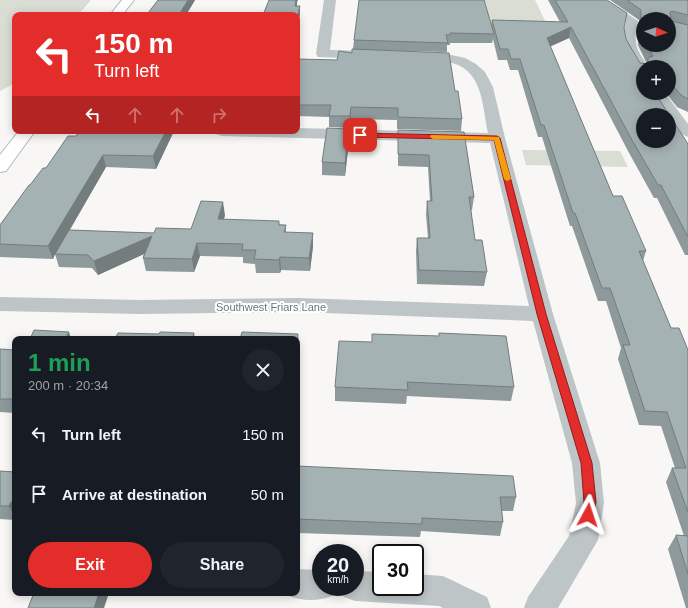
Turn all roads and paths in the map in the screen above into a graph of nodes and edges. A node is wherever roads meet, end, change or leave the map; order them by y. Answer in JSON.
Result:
{"nodes":[{"id":1,"x":128,"y":0,"type":"edge"},
{"id":2,"x":330,"y":0,"type":"edge"},
{"id":3,"x":599,"y":0,"type":"edge"},
{"id":4,"x":118,"y":12,"type":"edge"},
{"id":5,"x":636,"y":21,"type":"edge"},
{"id":6,"x":636,"y":26,"type":"edge"},
{"id":7,"x":637,"y":60,"type":"edge"},
{"id":8,"x":663,"y":100,"type":"edge"},
{"id":9,"x":688,"y":132,"type":"edge"},
{"id":10,"x":300,"y":133,"type":"edge"},
{"id":11,"x":25,"y":134,"type":"edge"},
{"id":12,"x":497,"y":138,"type":"junction"},
{"id":13,"x":0,"y":167,"type":"edge"},
{"id":14,"x":0,"y":304,"type":"edge"},
{"id":15,"x":542,"y":314,"type":"junction"},
{"id":16,"x":300,"y":584,"type":"edge"},
{"id":17,"x":312,"y":585,"type":"edge"},
{"id":18,"x":364,"y":586,"type":"edge"},
{"id":19,"x":475,"y":608,"type":"edge"},
{"id":20,"x":540,"y":608,"type":"edge"}],
"edges":[{"from":1,"to":4,"type":"main road"},
{"from":2,"to":12,"type":"street"},
{"from":3,"to":5,"type":"street"},
{"from":6,"to":7,"type":"street"},
{"from":8,"to":9,"type":"street"},
{"from":10,"to":12,"type":"street"},
{"from":11,"to":13,"type":"main road"},
{"from":12,"to":15,"type":"street"},
{"from":14,"to":15,"type":"street","name":"Southwest Friars Lane"},
{"from":15,"to":20,"type":"street"},
{"from":16,"to":17,"type":"street"},
{"from":18,"to":19,"type":"street"}]}
